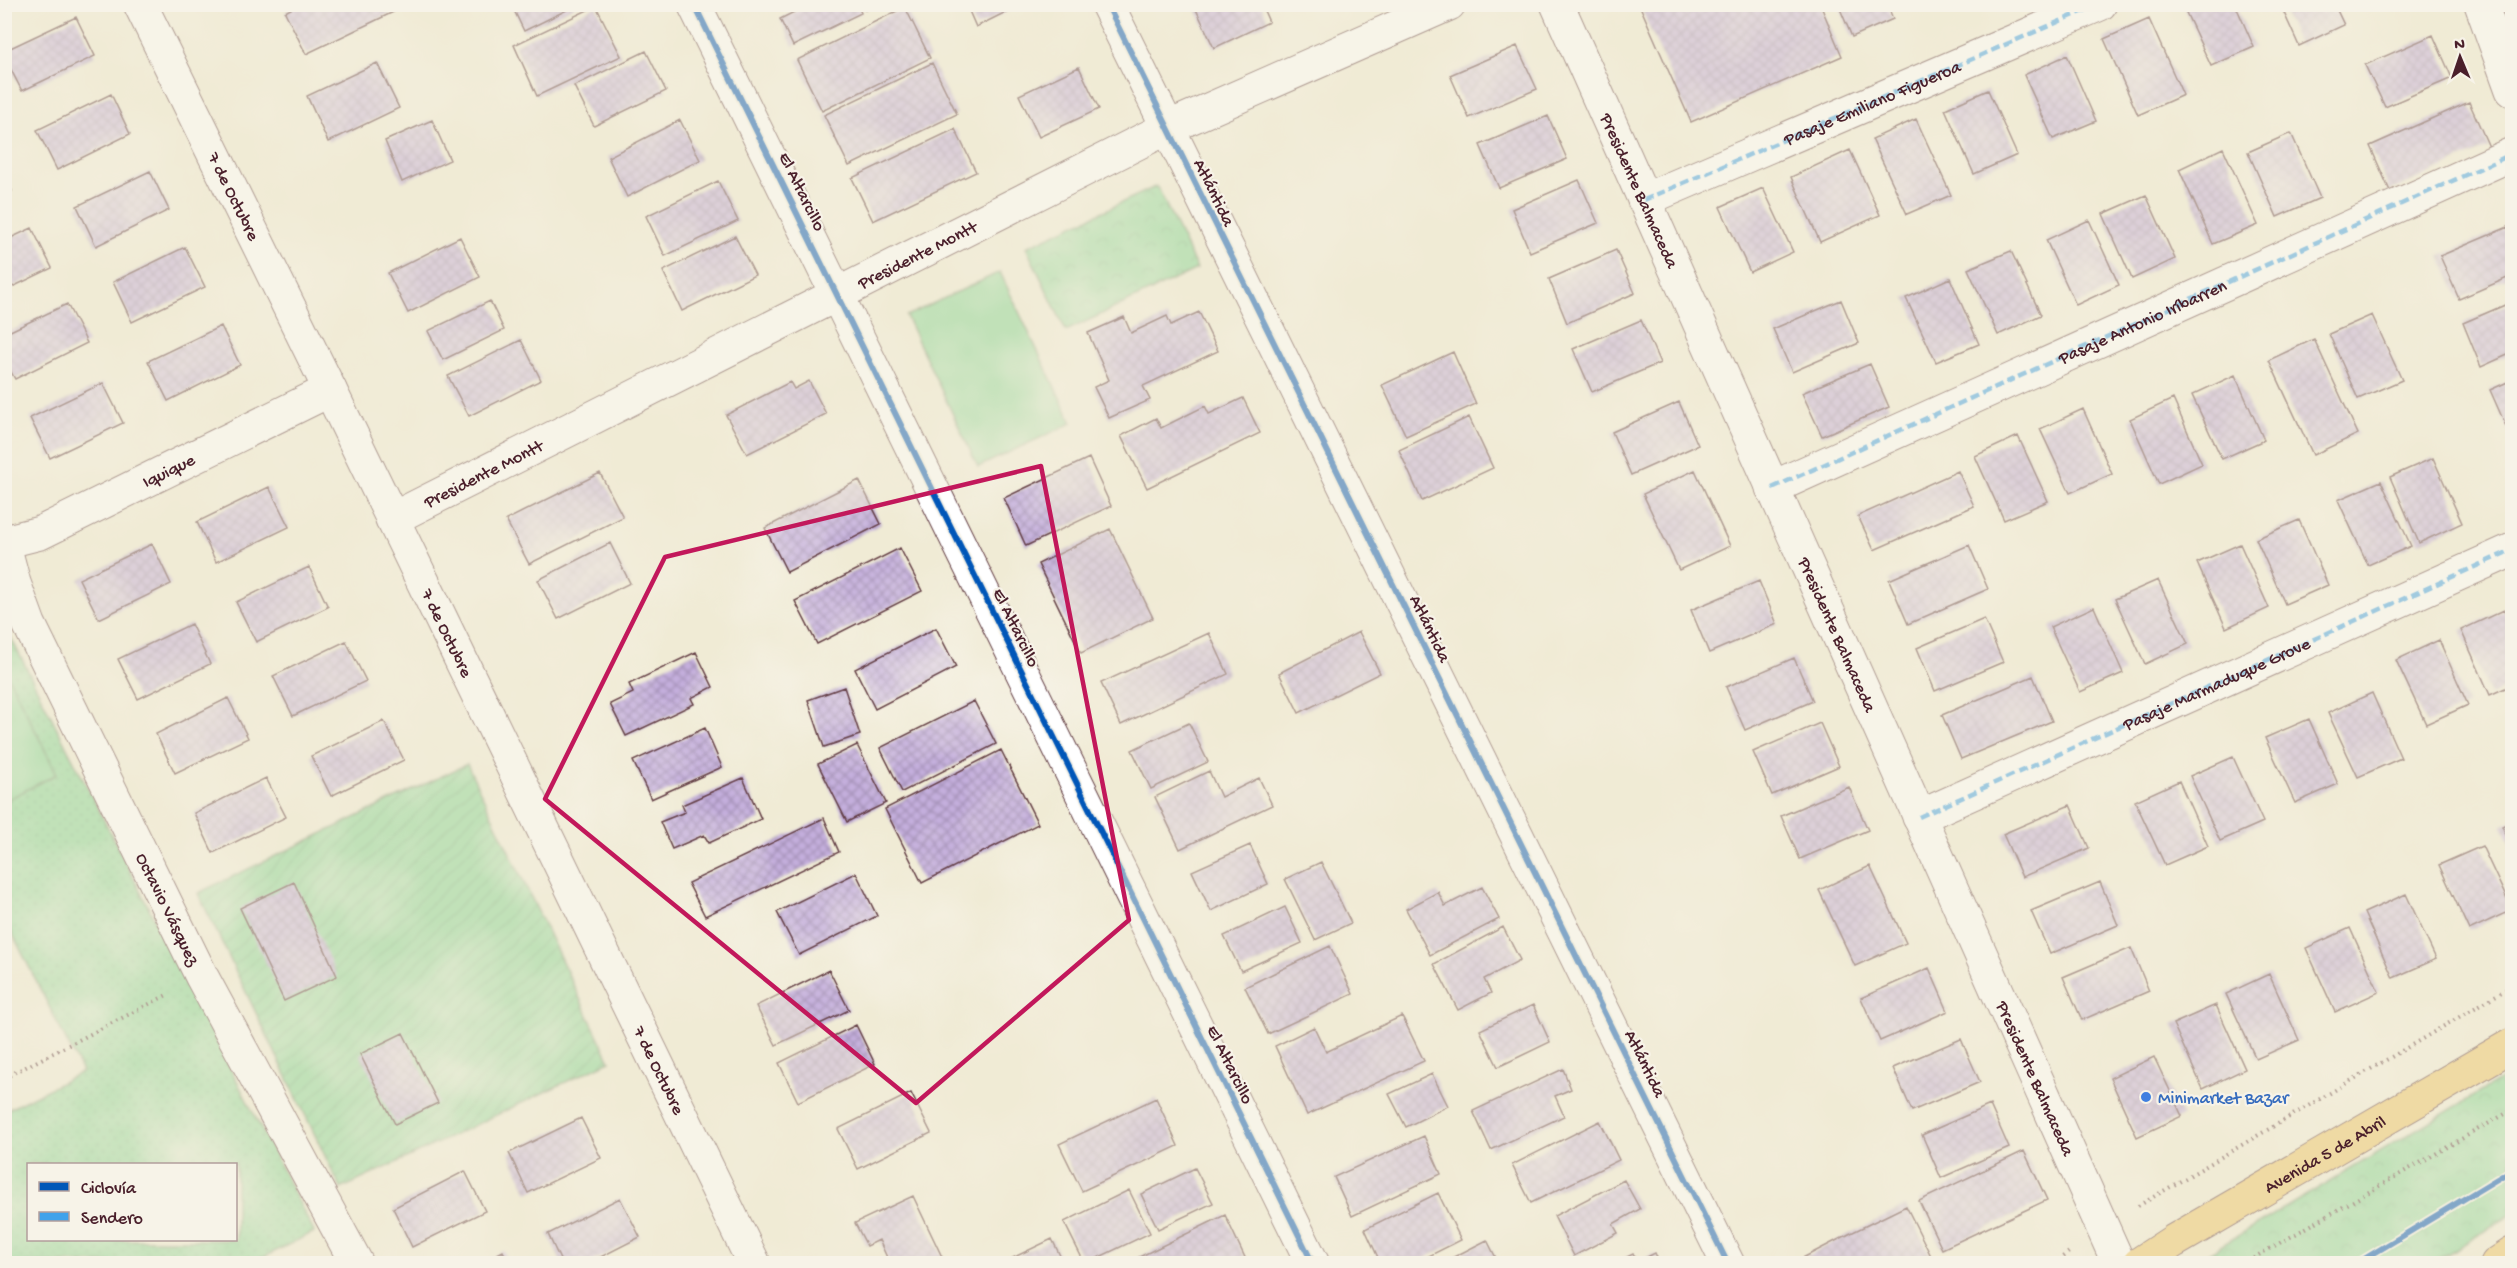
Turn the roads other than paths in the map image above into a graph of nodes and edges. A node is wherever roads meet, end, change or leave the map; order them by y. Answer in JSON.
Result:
{"nodes":[{"id":1,"x":140,"y":4,"type":"edge"},
{"id":2,"x":694,"y":4,"type":"edge"},
{"id":3,"x":1107,"y":4,"type":"edge"},
{"id":4,"x":1449,"y":4,"type":"edge"},
{"id":5,"x":1557,"y":4,"type":"edge"},
{"id":6,"x":2100,"y":4,"type":"edge"},
{"id":7,"x":2481,"y":4,"type":"edge"},
{"id":8,"x":2512,"y":90,"type":"edge"},
{"id":9,"x":1167,"y":128,"type":"junction"},
{"id":10,"x":2512,"y":154,"type":"edge"},
{"id":11,"x":1644,"y":200,"type":"junction"},
{"id":12,"x":838,"y":295,"type":"junction"},
{"id":13,"x":330,"y":390,"type":"junction"},
{"id":14,"x":1772,"y":488,"type":"junction"},
{"id":15,"x":392,"y":519,"type":"junction"},
{"id":16,"x":4,"y":543,"type":"edge"},
{"id":17,"x":2512,"y":550,"type":"edge"},
{"id":18,"x":1919,"y":817,"type":"junction"},
{"id":19,"x":2512,"y":1045,"type":"edge"},
{"id":20,"x":2512,"y":1254,"type":"edge"},
{"id":21,"x":357,"y":1263,"type":"edge"},
{"id":22,"x":754,"y":1263,"type":"edge"},
{"id":23,"x":1313,"y":1263,"type":"edge"},
{"id":24,"x":1728,"y":1263,"type":"edge"},
{"id":25,"x":2119,"y":1263,"type":"edge"},
{"id":26,"x":2139,"y":1263,"type":"edge"},
{"id":27,"x":2497,"y":1263,"type":"edge"}],
"edges":[{"from":1,"to":13,"type":"street","name":"7 de Octubre"},
{"from":2,"to":12,"type":"street","name":"El Altarcillo"},
{"from":3,"to":9,"type":"street","name":"Atlántida"},
{"from":4,"to":9,"type":"street","name":"Presidente Montt"},
{"from":5,"to":11,"type":"street","name":"Presidente Balmaceda"},
{"from":6,"to":11,"type":"street","name":"Pasaje Emiliano Figueroa"},
{"from":7,"to":8,"type":"street"},
{"from":9,"to":12,"type":"street","name":"Presidente Montt"},
{"from":9,"to":24,"type":"street","name":"Atlántida"},
{"from":10,"to":14,"type":"street","name":"Pasaje Antonio Iríbarren"},
{"from":11,"to":14,"type":"street","name":"Presidente Balmaceda"},
{"from":12,"to":15,"type":"street","name":"Presidente Montt"},
{"from":12,"to":23,"type":"street","name":"El Altarcillo"},
{"from":13,"to":15,"type":"street","name":"7 de Octubre"},
{"from":13,"to":16,"type":"street","name":"Iquique"},
{"from":14,"to":18,"type":"street","name":"Presidente Balmaceda"},
{"from":15,"to":22,"type":"street","name":"7 de Octubre"},
{"from":16,"to":21,"type":"street","name":"Octavio Vásquez"},
{"from":17,"to":18,"type":"street","name":"Pasaje Marmaduque Grove"},
{"from":18,"to":25,"type":"street","name":"Presidente Balmaceda"},
{"from":19,"to":26,"type":"main road","name":"Avenida 5 de Abril"},
{"from":20,"to":27,"type":"main road"}]}
